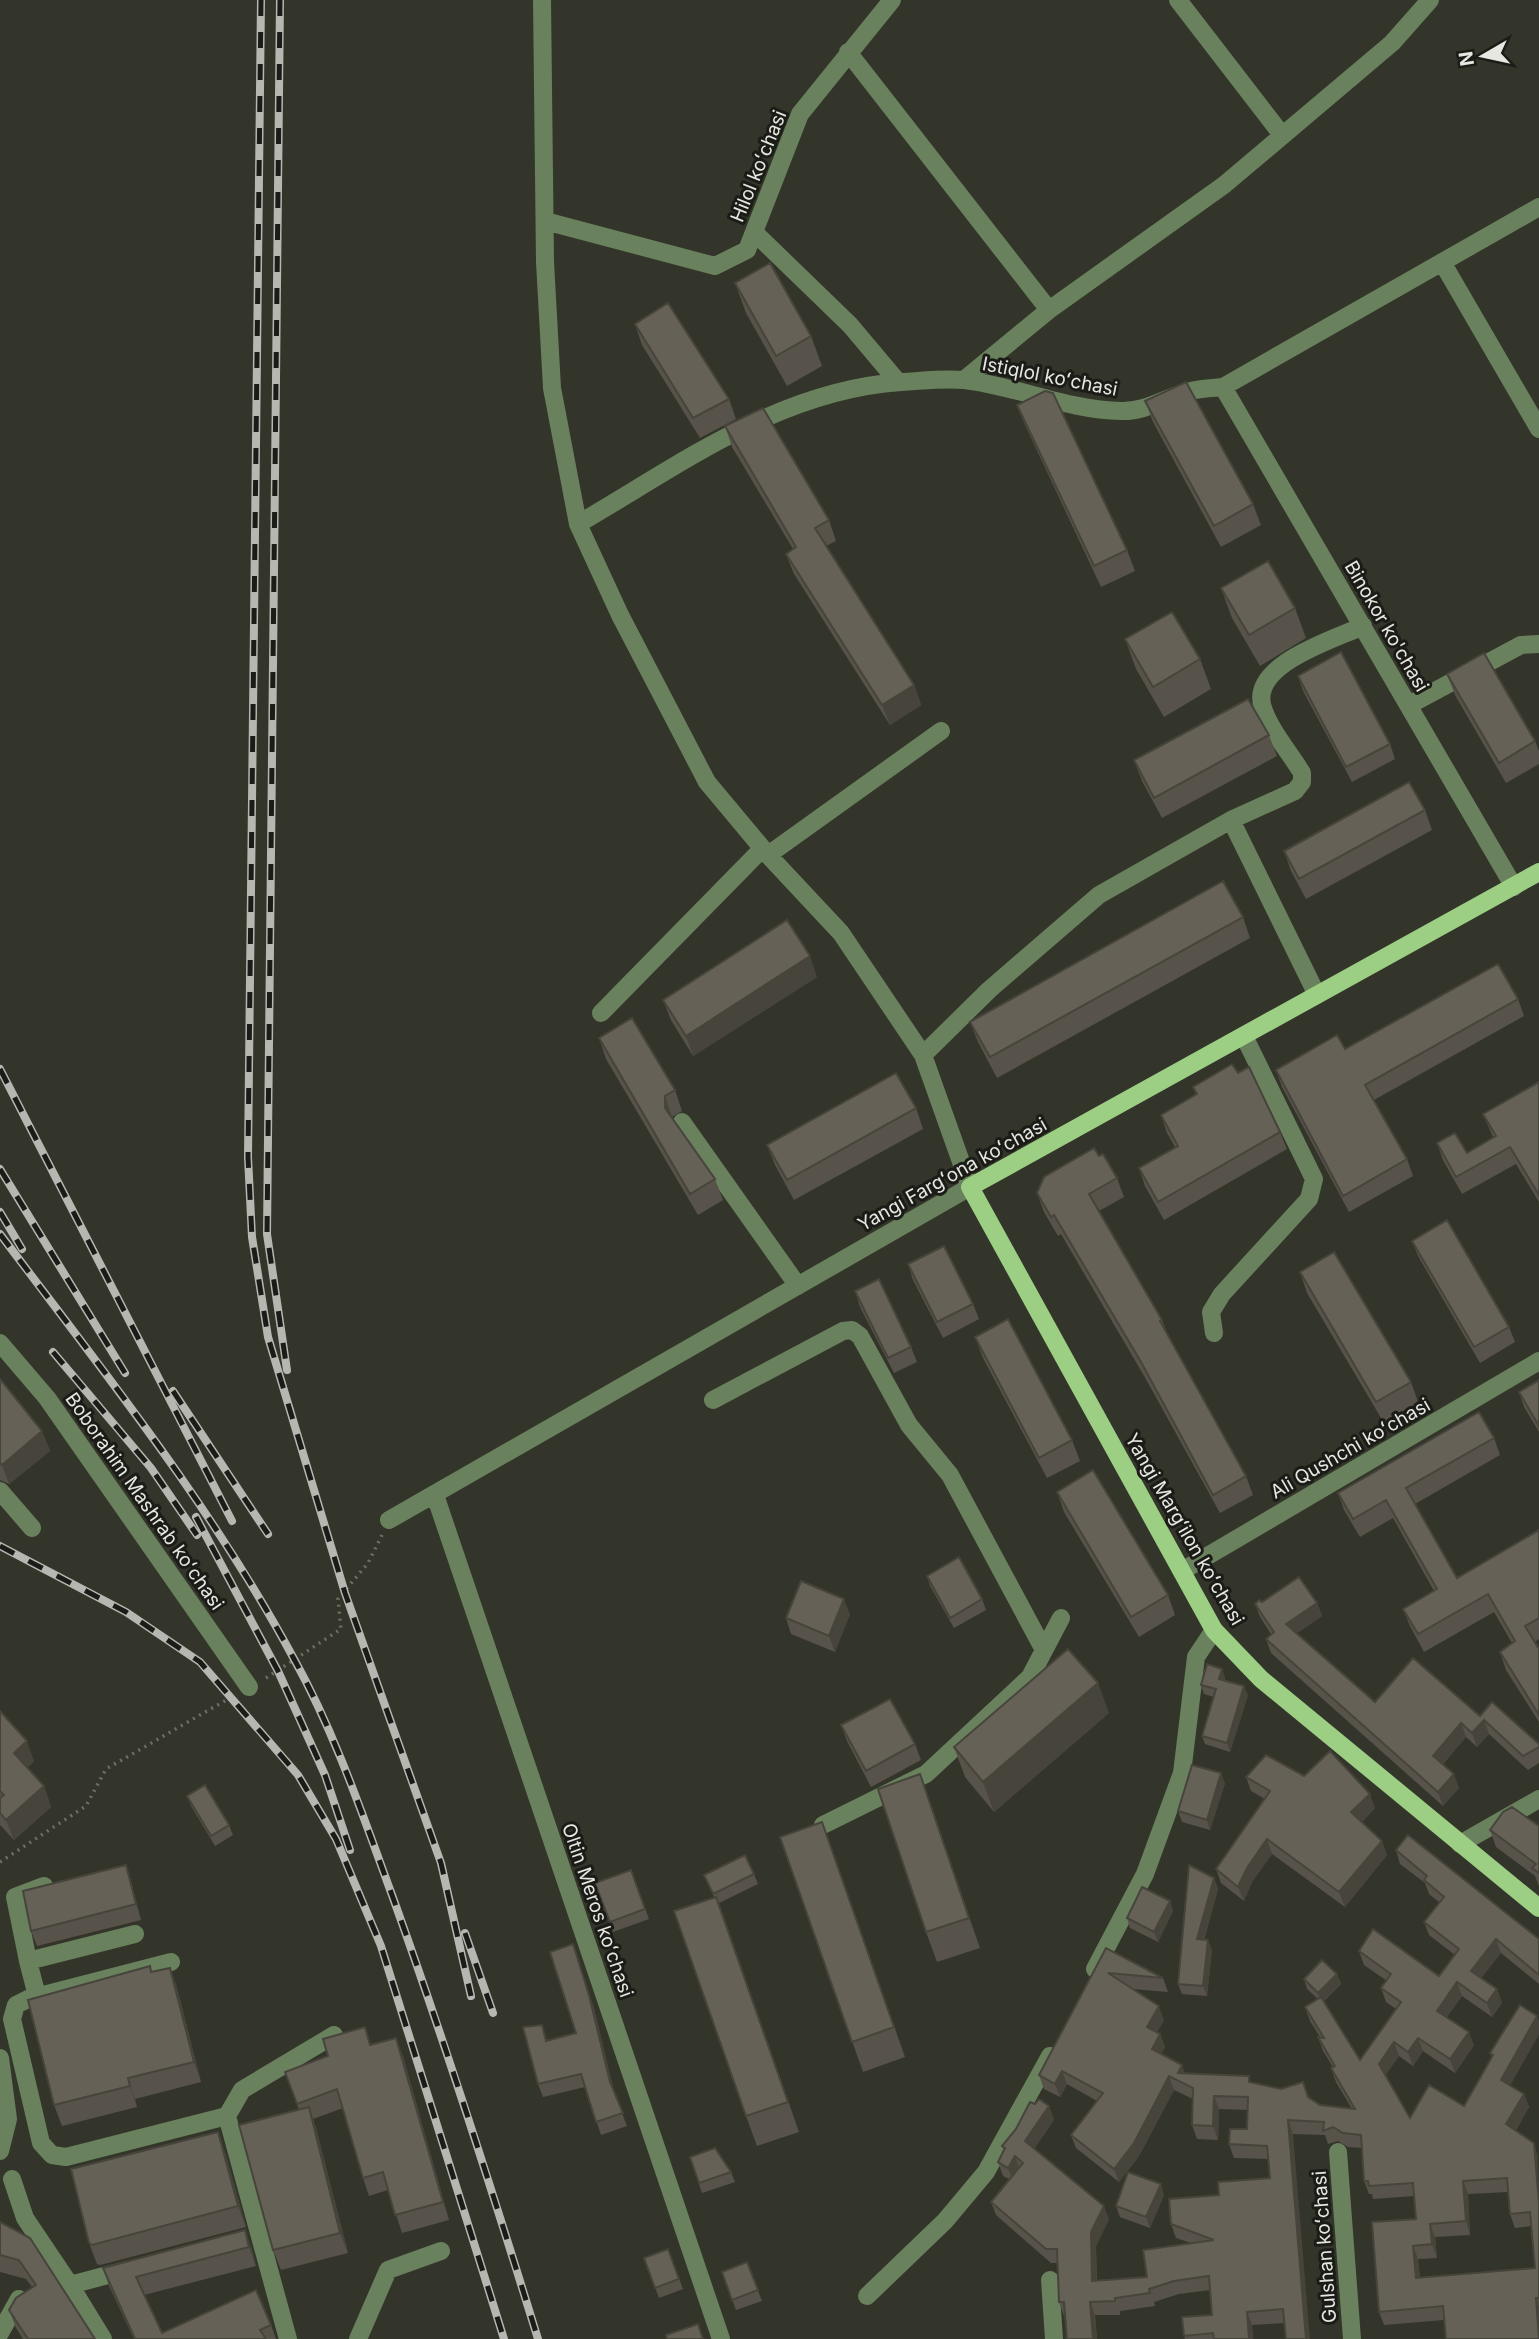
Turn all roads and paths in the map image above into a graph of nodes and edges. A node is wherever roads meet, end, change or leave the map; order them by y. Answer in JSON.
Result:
{"nodes":[{"id":1,"x":542,"y":0,"type":"edge"},
{"id":2,"x":892,"y":0,"type":"edge"},
{"id":3,"x":1178,"y":0,"type":"edge"},
{"id":4,"x":1430,"y":0,"type":"edge"},
{"id":5,"x":848,"y":52,"type":"junction"},
{"id":6,"x":1282,"y":135,"type":"junction"},
{"id":7,"x":1539,"y":207,"type":"edge"},
{"id":8,"x":545,"y":221,"type":"junction"},
{"id":9,"x":754,"y":232,"type":"junction"},
{"id":10,"x":1442,"y":262,"type":"junction"},
{"id":11,"x":1049,"y":310,"type":"junction"},
{"id":12,"x":964,"y":380,"type":"junction"},
{"id":13,"x":898,"y":382,"type":"junction"},
{"id":14,"x":1223,"y":387,"type":"junction"},
{"id":15,"x":1539,"y":429,"type":"edge"},
{"id":16,"x":578,"y":524,"type":"junction"},
{"id":17,"x":1363,"y":626,"type":"junction"},
{"id":18,"x":1539,"y":644,"type":"edge"},
{"id":19,"x":1409,"y":705,"type":"junction"},
{"id":20,"x":941,"y":732,"type":"dead end"},
{"id":21,"x":1231,"y":820,"type":"junction"},
{"id":22,"x":765,"y":852,"type":"junction"},
{"id":23,"x":1539,"y":872,"type":"edge"},
{"id":24,"x":1514,"y":887,"type":"junction"},
{"id":25,"x":1317,"y":995,"type":"junction"},
{"id":26,"x":601,"y":1013,"type":"dead end"},
{"id":27,"x":1244,"y":1035,"type":"junction"},
{"id":28,"x":923,"y":1055,"type":"junction"},
{"id":29,"x":682,"y":1122,"type":"dead end"},
{"id":30,"x":970,"y":1187,"type":"junction"},
{"id":31,"x":798,"y":1286,"type":"junction"},
{"id":32,"x":1214,"y":1333,"type":"dead end"},
{"id":33,"x":0,"y":1343,"type":"edge"},
{"id":34,"x":1539,"y":1361,"type":"edge"},
{"id":35,"x":713,"y":1400,"type":"dead end"},
{"id":36,"x":0,"y":1491,"type":"edge"},
{"id":37,"x":435,"y":1495,"type":"junction"},
{"id":38,"x":389,"y":1520,"type":"joint"},
{"id":39,"x":32,"y":1528,"type":"dead end"},
{"id":40,"x":1182,"y":1571,"type":"junction"},
{"id":41,"x":1061,"y":1618,"type":"dead end"},
{"id":42,"x":1214,"y":1630,"type":"junction"},
{"id":43,"x":1044,"y":1650,"type":"junction"},
{"id":44,"x":249,"y":1687,"type":"junction"},
{"id":45,"x":1539,"y":1799,"type":"edge"},
{"id":46,"x":823,"y":1825,"type":"edge"},
{"id":47,"x":1460,"y":1844,"type":"junction"},
{"id":48,"x":0,"y":1862,"type":"edge"},
{"id":49,"x":67,"y":1880,"type":"edge"},
{"id":50,"x":1539,"y":1908,"type":"edge"},
{"id":51,"x":135,"y":1934,"type":"dead end"},
{"id":52,"x":29,"y":1961,"type":"junction"},
{"id":53,"x":171,"y":1962,"type":"dead end"},
{"id":54,"x":1088,"y":1983,"type":"edge"},
{"id":55,"x":37,"y":1996,"type":"junction"},
{"id":56,"x":334,"y":2035,"type":"edge"},
{"id":57,"x":1056,"y":2044,"type":"edge"},
{"id":58,"x":0,"y":2058,"type":"edge"},
{"id":59,"x":227,"y":2116,"type":"junction"},
{"id":60,"x":0,"y":2151,"type":"edge"},
{"id":61,"x":1338,"y":2152,"type":"dead end"},
{"id":62,"x":12,"y":2179,"type":"dead end"},
{"id":63,"x":441,"y":2251,"type":"dead end"},
{"id":64,"x":151,"y":2263,"type":"edge"},
{"id":65,"x":1050,"y":2280,"type":"dead end"},
{"id":66,"x":70,"y":2285,"type":"junction"},
{"id":67,"x":867,"y":2296,"type":"dead end"},
{"id":68,"x":19,"y":2300,"type":"edge"},
{"id":69,"x":0,"y":2332,"type":"edge"},
{"id":70,"x":5,"y":2339,"type":"edge"},
{"id":71,"x":103,"y":2339,"type":"edge"},
{"id":72,"x":288,"y":2339,"type":"edge"},
{"id":73,"x":358,"y":2339,"type":"edge"},
{"id":74,"x":721,"y":2339,"type":"edge"},
{"id":75,"x":1054,"y":2339,"type":"edge"},
{"id":76,"x":1352,"y":2339,"type":"edge"}],
"edges":[{"from":1,"to":8,"type":"street"},
{"from":2,"to":5,"type":"street","name":"Hilol koʻchasi"},
{"from":3,"to":6,"type":"street"},
{"from":4,"to":6,"type":"street"},
{"from":5,"to":9,"type":"street","name":"Hilol koʻchasi"},
{"from":5,"to":11,"type":"street"},
{"from":6,"to":11,"type":"street"},
{"from":7,"to":10,"type":"street","name":"Istiqlol koʻchasi"},
{"from":8,"to":9,"type":"street","name":"Hilol koʻchasi"},
{"from":8,"to":16,"type":"street"},
{"from":9,"to":13,"type":"street"},
{"from":10,"to":14,"type":"street","name":"Istiqlol koʻchasi"},
{"from":10,"to":15,"type":"street"},
{"from":11,"to":12,"type":"street"},
{"from":12,"to":13,"type":"street","name":"Istiqlol koʻchasi"},
{"from":12,"to":14,"type":"street","name":"Istiqlol koʻchasi"},
{"from":13,"to":16,"type":"street","name":"Istiqlol koʻchasi"},
{"from":14,"to":17,"type":"street","name":"Binokor ko'chasi"},
{"from":16,"to":22,"type":"street"},
{"from":17,"to":19,"type":"street","name":"Binokor ko'chasi"},
{"from":17,"to":21,"type":"street"},
{"from":18,"to":19,"type":"street"},
{"from":19,"to":24,"type":"street","name":"Binokor ko'chasi"},
{"from":20,"to":22,"type":"street"},
{"from":21,"to":25,"type":"street"},
{"from":21,"to":28,"type":"street"},
{"from":22,"to":26,"type":"street"},
{"from":22,"to":28,"type":"street"},
{"from":23,"to":24,"type":"main road","name":"Yangi Fargʻona koʻchasi"},
{"from":24,"to":25,"type":"main road","name":"Yangi Fargʻona koʻchasi"},
{"from":25,"to":27,"type":"main road","name":"Yangi Fargʻona koʻchasi"},
{"from":27,"to":30,"type":"main road","name":"Yangi Fargʻona koʻchasi"},
{"from":27,"to":32,"type":"street"},
{"from":28,"to":30,"type":"street"},
{"from":29,"to":31,"type":"street"},
{"from":30,"to":31,"type":"street","name":"Yangi Fargʻona koʻchasi"},
{"from":30,"to":40,"type":"main road","name":"Yangi Margʻilon koʻchasi"},
{"from":31,"to":37,"type":"street","name":"Yangi Fargʻona koʻchasi"},
{"from":33,"to":44,"type":"street","name":"Boborahim Mashrab koʻchasi"},
{"from":34,"to":40,"type":"street","name":"Ali Qushchi koʻchasi"},
{"from":35,"to":43,"type":"street"},
{"from":36,"to":39,"type":"street"},
{"from":37,"to":38,"type":"street","name":"Yangi Fargʻona koʻchasi"},
{"from":37,"to":74,"type":"street","name":"Oltin Meros koʻchasi"},
{"from":38,"to":44,"type":"path"},
{"from":40,"to":42,"type":"main road","name":"Yangi Margʻilon koʻchasi"},
{"from":41,"to":43,"type":"street"},
{"from":42,"to":47,"type":"main road","name":"Yangi Margʻilon koʻchasi"},
{"from":42,"to":54,"type":"street"},
{"from":43,"to":46,"type":"street"},
{"from":44,"to":48,"type":"path"},
{"from":45,"to":47,"type":"street"},
{"from":47,"to":50,"type":"main road","name":"Yangi Margʻilon koʻchasi"},
{"from":49,"to":52,"type":"street"},
{"from":51,"to":52,"type":"street"},
{"from":52,"to":55,"type":"street"},
{"from":53,"to":55,"type":"street"},
{"from":55,"to":59,"type":"street"},
{"from":56,"to":59,"type":"street"},
{"from":57,"to":67,"type":"street"},
{"from":58,"to":60,"type":"street"},
{"from":59,"to":72,"type":"street"},
{"from":61,"to":76,"type":"street","name":"Gulshan koʻchasi"},
{"from":62,"to":66,"type":"street"},
{"from":63,"to":73,"type":"street"},
{"from":64,"to":66,"type":"street"},
{"from":65,"to":75,"type":"street"},
{"from":66,"to":71,"type":"street"},
{"from":68,"to":69,"type":"street"},
{"from":69,"to":70,"type":"street"}]}
